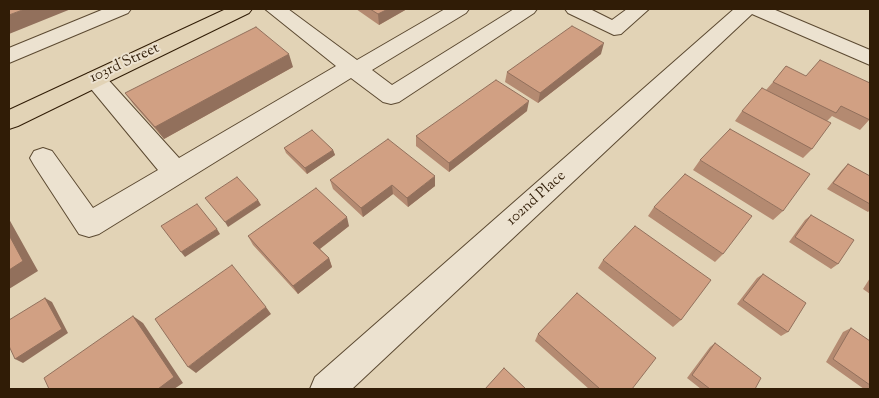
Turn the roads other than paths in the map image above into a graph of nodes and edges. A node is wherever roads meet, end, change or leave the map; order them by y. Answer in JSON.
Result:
{"nodes":[{"id":1,"x":121,"y":9,"type":"edge"},
{"id":2,"x":275,"y":9,"type":"edge"},
{"id":3,"x":458,"y":9,"type":"edge"},
{"id":4,"x":526,"y":9,"type":"edge"},
{"id":5,"x":575,"y":9,"type":"edge"},
{"id":6,"x":639,"y":9,"type":"edge"},
{"id":7,"x":746,"y":9,"type":"edge"},
{"id":8,"x":757,"y":9,"type":"edge"},
{"id":9,"x":236,"y":10,"type":"edge"},
{"id":10,"x":9,"y":56,"type":"edge"},
{"id":11,"x":870,"y":58,"type":"edge"},
{"id":12,"x":354,"y":68,"type":"junction"},
{"id":13,"x":95,"y":78,"type":"junction"},
{"id":14,"x":9,"y":120,"type":"edge"},
{"id":15,"x":43,"y":158,"type":"dead end"},
{"id":16,"x":176,"y":173,"type":"junction"},
{"id":17,"x":327,"y":389,"type":"edge"}],
"edges":[{"from":1,"to":10,"type":"street"},
{"from":2,"to":12,"type":"street"},
{"from":3,"to":12,"type":"street"},
{"from":4,"to":12,"type":"street"},
{"from":5,"to":6,"type":"street"},
{"from":7,"to":17,"type":"street","name":"102nd Place"},
{"from":8,"to":11,"type":"street"},
{"from":9,"to":13,"type":"main road","name":"103rd Street"},
{"from":12,"to":16,"type":"street"},
{"from":13,"to":14,"type":"main road","name":"103rd Street"},
{"from":13,"to":16,"type":"street"},
{"from":15,"to":16,"type":"street"}]}
